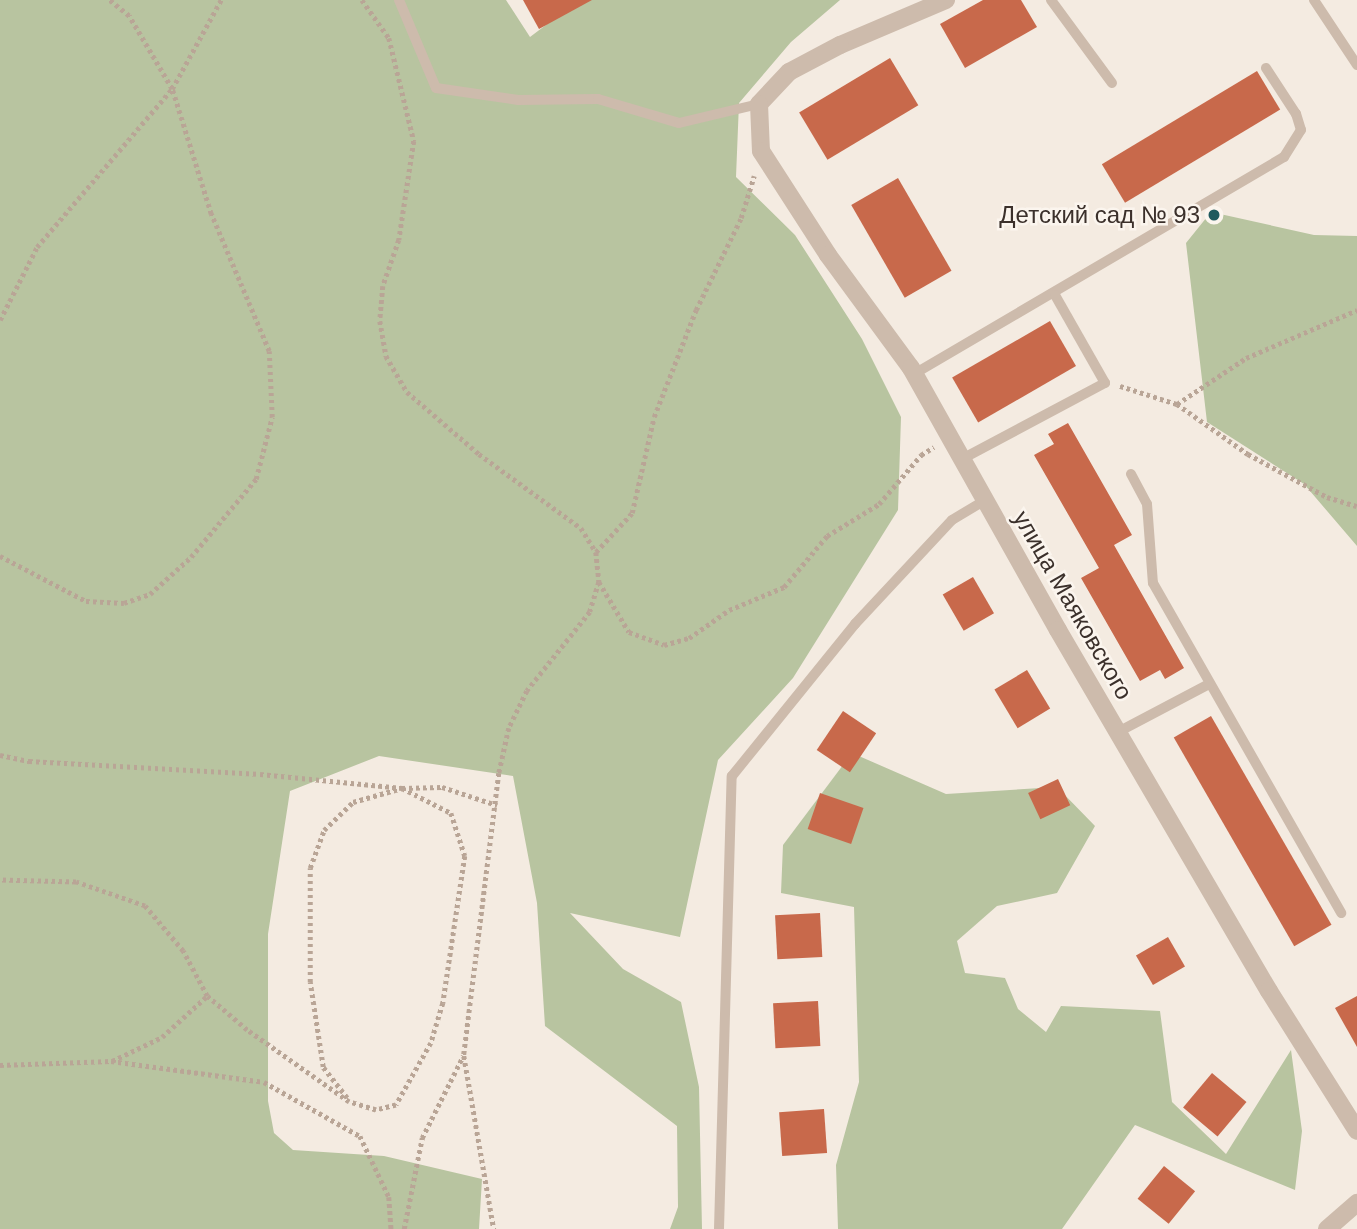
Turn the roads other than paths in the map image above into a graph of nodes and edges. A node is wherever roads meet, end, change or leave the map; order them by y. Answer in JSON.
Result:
{"nodes":[{"id":1,"x":399,"y":0,"type":"edge"},
{"id":2,"x":946,"y":0,"type":"edge"},
{"id":3,"x":1051,"y":0,"type":"edge"},
{"id":4,"x":1314,"y":0,"type":"edge"},
{"id":5,"x":1357,"y":65,"type":"edge"},
{"id":6,"x":1266,"y":68,"type":"dead end"},
{"id":7,"x":1111,"y":83,"type":"dead end"},
{"id":8,"x":759,"y":104,"type":"junction"},
{"id":9,"x":1055,"y":295,"type":"junction"},
{"id":10,"x":914,"y":374,"type":"junction"},
{"id":11,"x":962,"y":459,"type":"junction"},
{"id":12,"x":1131,"y":474,"type":"dead end"},
{"id":13,"x":985,"y":500,"type":"junction"},
{"id":14,"x":1209,"y":684,"type":"junction"},
{"id":15,"x":1118,"y":732,"type":"junction"},
{"id":16,"x":1341,"y":913,"type":"dead end"},
{"id":17,"x":1357,"y":1131,"type":"edge"},
{"id":18,"x":1357,"y":1203,"type":"edge"},
{"id":19,"x":719,"y":1229,"type":"edge"},
{"id":20,"x":1327,"y":1229,"type":"edge"}],
"edges":[{"from":1,"to":8,"type":"lane"},
{"from":2,"to":8,"type":"street"},
{"from":3,"to":7,"type":"lane"},
{"from":4,"to":5,"type":"lane"},
{"from":6,"to":9,"type":"lane"},
{"from":8,"to":10,"type":"street","name":"улица Маяковского"},
{"from":9,"to":10,"type":"lane"},
{"from":9,"to":11,"type":"lane"},
{"from":10,"to":11,"type":"street","name":"улица Маяковского"},
{"from":11,"to":13,"type":"street","name":"улица Маяковского"},
{"from":12,"to":14,"type":"lane"},
{"from":13,"to":15,"type":"street","name":"улица Маяковского"},
{"from":13,"to":19,"type":"lane"},
{"from":14,"to":15,"type":"lane"},
{"from":14,"to":16,"type":"lane"},
{"from":15,"to":17,"type":"street","name":"улица Маяковского"},
{"from":18,"to":20,"type":"street"}]}
